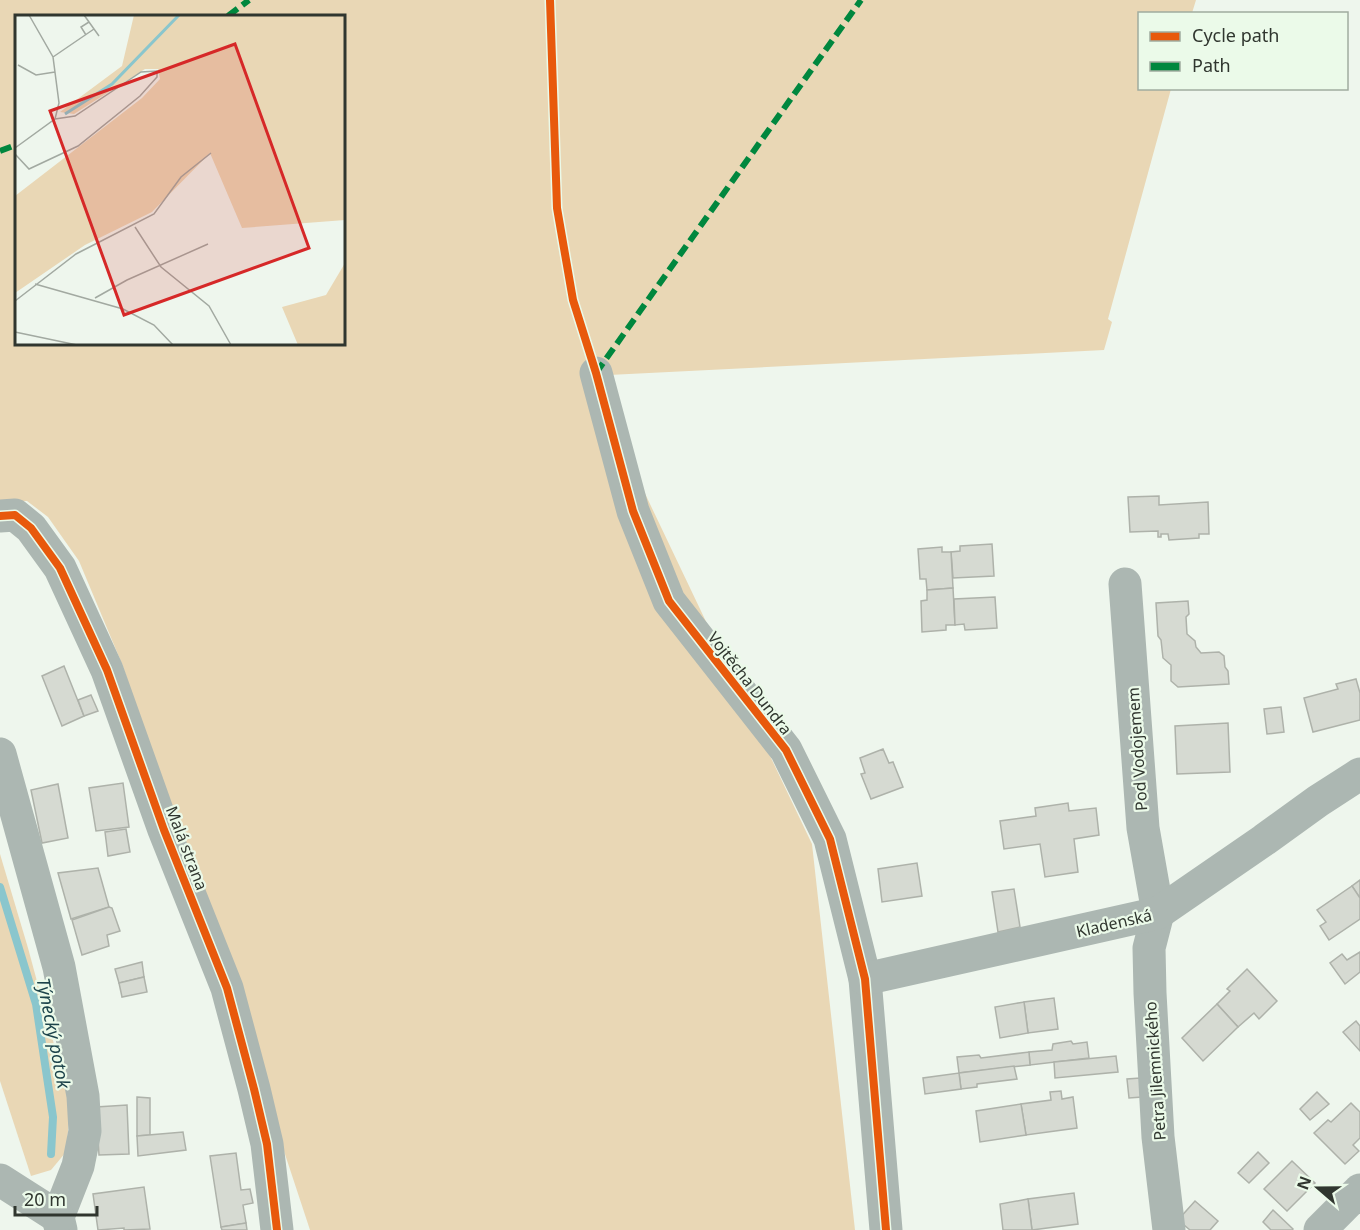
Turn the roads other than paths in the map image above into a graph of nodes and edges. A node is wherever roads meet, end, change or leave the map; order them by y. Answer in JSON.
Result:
{"nodes":[{"id":1,"x":596,"y":373,"type":"dead end"},
{"id":2,"x":0,"y":516,"type":"edge"},
{"id":3,"x":1125,"y":584,"type":"dead end"},
{"id":4,"x":0,"y":754,"type":"edge"},
{"id":5,"x":1360,"y":774,"type":"edge"},
{"id":6,"x":1158,"y":913,"type":"junction"},
{"id":7,"x":865,"y":979,"type":"junction"},
{"id":8,"x":0,"y":1180,"type":"edge"},
{"id":9,"x":1360,"y":1190,"type":"edge"},
{"id":10,"x":60,"y":1223,"type":"edge"},
{"id":11,"x":277,"y":1230,"type":"edge"},
{"id":12,"x":886,"y":1230,"type":"edge"},
{"id":13,"x":1168,"y":1230,"type":"edge"},
{"id":14,"x":1320,"y":1230,"type":"edge"}],
"edges":[{"from":1,"to":7,"type":"street","name":"Vojtěcha Dundra"},
{"from":2,"to":11,"type":"street","name":"Malá strana"},
{"from":3,"to":6,"type":"street","name":"Pod Vodojemem"},
{"from":4,"to":10,"type":"street"},
{"from":5,"to":6,"type":"street","name":"Kladenská"},
{"from":6,"to":7,"type":"street","name":"Kladenská"},
{"from":6,"to":13,"type":"street","name":"Petra Jilemnického"},
{"from":7,"to":12,"type":"street","name":"Vojtěcha Dundra"},
{"from":8,"to":10,"type":"street"},
{"from":9,"to":14,"type":"street"}]}
